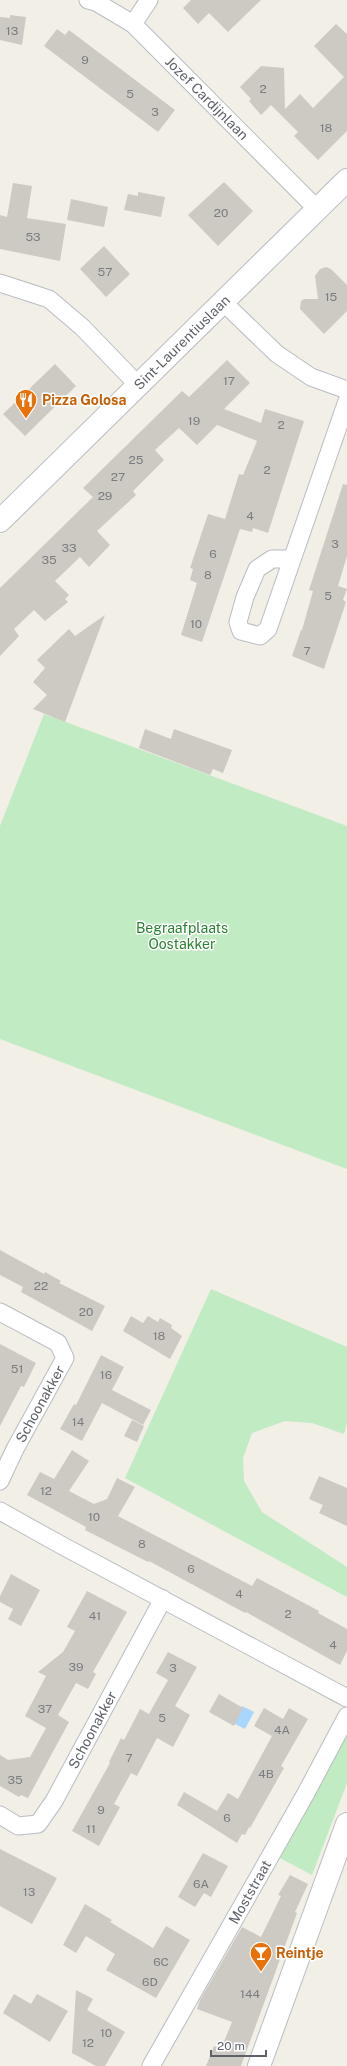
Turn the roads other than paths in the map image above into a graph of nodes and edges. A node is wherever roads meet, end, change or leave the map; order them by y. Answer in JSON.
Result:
{"nodes":[{"id":1,"x":88,"y":0,"type":"edge"},
{"id":2,"x":149,"y":0,"type":"edge"},
{"id":3,"x":133,"y":24,"type":"junction"},
{"id":4,"x":347,"y":180,"type":"edge"},
{"id":5,"x":317,"y":209,"type":"junction"},
{"id":6,"x":0,"y":283,"type":"edge"},
{"id":7,"x":223,"y":302,"type":"junction"},
{"id":8,"x":139,"y":386,"type":"junction"},
{"id":9,"x":347,"y":390,"type":"edge"},
{"id":10,"x":347,"y":401,"type":"edge"},
{"id":11,"x":0,"y":522,"type":"edge"},
{"id":12,"x":292,"y":559,"type":"dead end"},
{"id":13,"x":0,"y":1312,"type":"edge"},
{"id":14,"x":0,"y":1481,"type":"edge"},
{"id":15,"x":0,"y":1511,"type":"edge"},
{"id":16,"x":163,"y":1599,"type":"junction"},
{"id":17,"x":347,"y":1698,"type":"edge"},
{"id":18,"x":347,"y":1716,"type":"edge"},
{"id":19,"x":0,"y":1815,"type":"edge"},
{"id":20,"x":347,"y":1824,"type":"edge"},
{"id":21,"x":151,"y":2066,"type":"edge"},
{"id":22,"x":259,"y":2066,"type":"edge"}],
"edges":[{"from":1,"to":3,"type":"street","name":"Jozef Cardijnlaan"},
{"from":2,"to":3,"type":"street"},
{"from":3,"to":5,"type":"street","name":"Jozef Cardijnlaan"},
{"from":4,"to":5,"type":"street","name":"Sint-Laurentiuslaan"},
{"from":5,"to":7,"type":"street","name":"Sint-Laurentiuslaan"},
{"from":6,"to":8,"type":"street"},
{"from":7,"to":8,"type":"street","name":"Sint-Laurentiuslaan"},
{"from":7,"to":9,"type":"street"},
{"from":8,"to":11,"type":"street","name":"Sint-Laurentiuslaan"},
{"from":10,"to":12,"type":"street"},
{"from":13,"to":14,"type":"street","name":"Schoonakker"},
{"from":15,"to":16,"type":"street"},
{"from":16,"to":17,"type":"street"},
{"from":16,"to":19,"type":"street","name":"Schoonakker"},
{"from":18,"to":21,"type":"street","name":"Moststraat"},
{"from":20,"to":22,"type":"street"}]}
